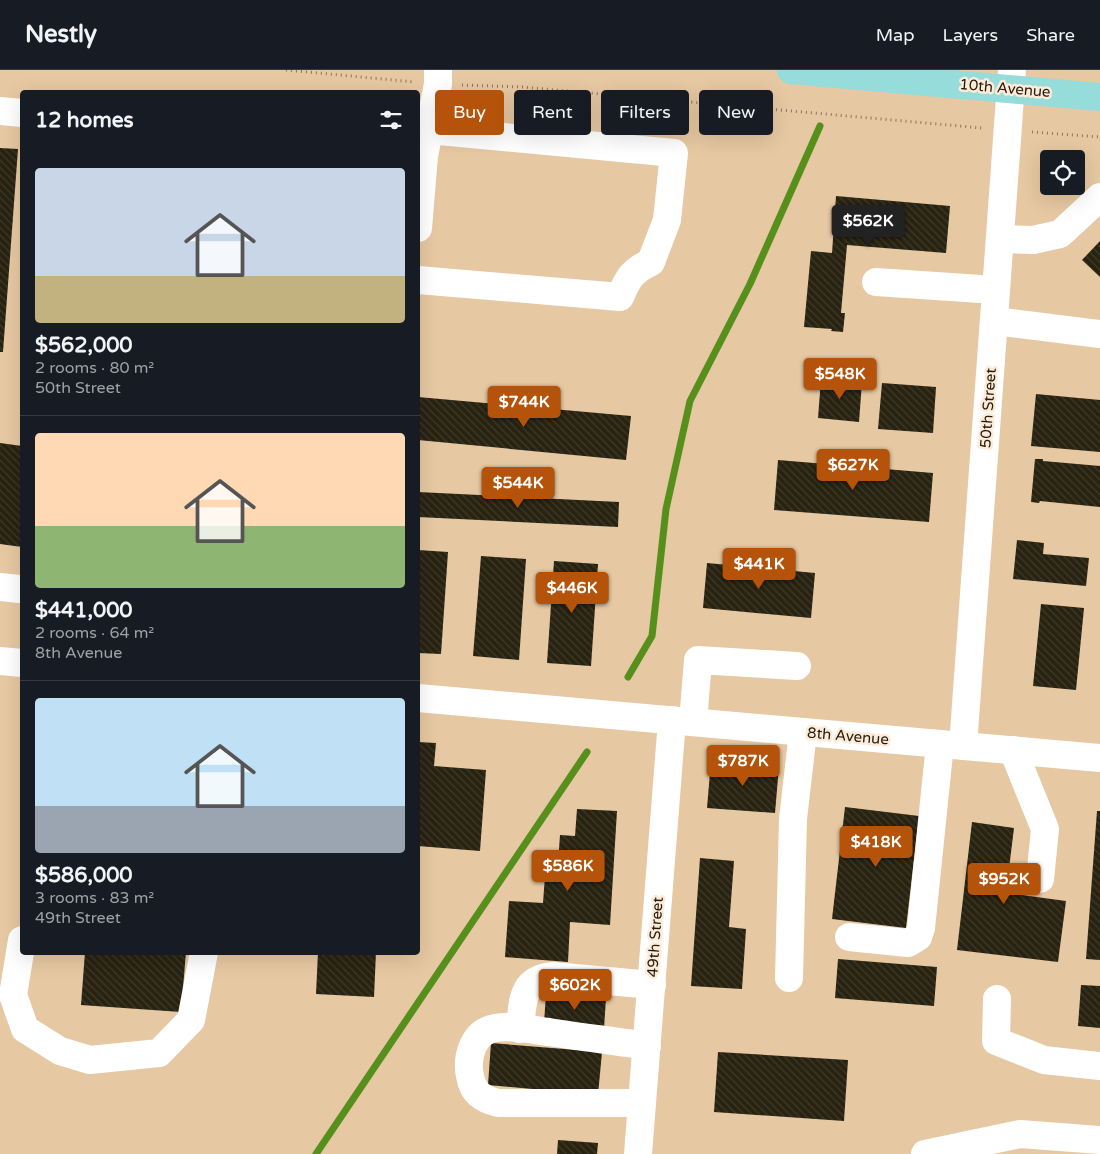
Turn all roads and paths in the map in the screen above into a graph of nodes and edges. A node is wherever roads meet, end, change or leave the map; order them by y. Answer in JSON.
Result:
{"nodes":[{"id":1,"x":286,"y":70,"type":"edge"},
{"id":2,"x":791,"y":70,"type":"edge"},
{"id":3,"x":439,"y":79,"type":"edge"},
{"id":4,"x":1012,"y":79,"type":"edge"},
{"id":5,"x":1100,"y":97,"type":"edge"},
{"id":6,"x":0,"y":111,"type":"edge"},
{"id":7,"x":20,"y":113,"type":"edge"},
{"id":8,"x":982,"y":128,"type":"dead end"},
{"id":9,"x":423,"y":129,"type":"edge"},
{"id":10,"x":1032,"y":132,"type":"dead end"},
{"id":11,"x":1100,"y":137,"type":"edge"},
{"id":12,"x":1100,"y":196,"type":"edge"},
{"id":13,"x":420,"y":204,"type":"edge"},
{"id":14,"x":1000,"y":239,"type":"junction"},
{"id":15,"x":420,"y":280,"type":"edge"},
{"id":16,"x":876,"y":282,"type":"dead end"},
{"id":17,"x":996,"y":290,"type":"junction"},
{"id":18,"x":994,"y":321,"type":"junction"},
{"id":19,"x":1100,"y":334,"type":"edge"},
{"id":20,"x":0,"y":661,"type":"edge"},
{"id":21,"x":20,"y":663,"type":"edge"},
{"id":22,"x":797,"y":666,"type":"dead end"},
{"id":23,"x":420,"y":698,"type":"edge"},
{"id":24,"x":682,"y":721,"type":"junction"},
{"id":25,"x":803,"y":732,"type":"junction"},
{"id":26,"x":951,"y":745,"type":"junction"},
{"id":27,"x":1013,"y":750,"type":"junction"},
{"id":28,"x":1100,"y":758,"type":"edge"},
{"id":29,"x":1040,"y":879,"type":"dead end"},
{"id":30,"x":849,"y":937,"type":"dead end"},
{"id":31,"x":20,"y":952,"type":"edge"},
{"id":32,"x":203,"y":955,"type":"edge"},
{"id":33,"x":789,"y":978,"type":"dead end"},
{"id":34,"x":652,"y":985,"type":"junction"},
{"id":35,"x":997,"y":999,"type":"dead end"},
{"id":36,"x":520,"y":1029,"type":"junction"},
{"id":37,"x":647,"y":1046,"type":"junction"},
{"id":38,"x":1100,"y":1066,"type":"edge"},
{"id":39,"x":642,"y":1103,"type":"junction"},
{"id":40,"x":1100,"y":1140,"type":"edge"},
{"id":41,"x":642,"y":1154,"type":"edge"},
{"id":42,"x":925,"y":1154,"type":"edge"}],
"edges":[{"from":1,"to":3,"type":"path"},
{"from":2,"to":4,"type":"main road","name":"10th Avenue"},
{"from":3,"to":8,"type":"path"},
{"from":3,"to":9,"type":"street"},
{"from":4,"to":5,"type":"main road","name":"10th Avenue"},
{"from":4,"to":14,"type":"street","name":"50th Street"},
{"from":6,"to":7,"type":"street"},
{"from":9,"to":13,"type":"street"},
{"from":9,"to":15,"type":"street"},
{"from":10,"to":11,"type":"path"},
{"from":12,"to":14,"type":"street"},
{"from":14,"to":17,"type":"street","name":"50th Street"},
{"from":16,"to":17,"type":"street"},
{"from":17,"to":18,"type":"street","name":"50th Street"},
{"from":18,"to":19,"type":"street"},
{"from":18,"to":26,"type":"street","name":"50th Street"},
{"from":20,"to":21,"type":"street"},
{"from":22,"to":24,"type":"street","name":"49th Street"},
{"from":23,"to":24,"type":"street","name":"8th Avenue"},
{"from":24,"to":25,"type":"street","name":"8th Avenue"},
{"from":24,"to":34,"type":"street","name":"49th Street"},
{"from":25,"to":26,"type":"street","name":"8th Avenue"},
{"from":25,"to":33,"type":"street"},
{"from":26,"to":27,"type":"street","name":"8th Avenue"},
{"from":26,"to":30,"type":"street","name":"50th Street"},
{"from":27,"to":28,"type":"street","name":"8th Avenue"},
{"from":27,"to":29,"type":"street"},
{"from":31,"to":32,"type":"street"},
{"from":34,"to":36,"type":"street"},
{"from":34,"to":37,"type":"street","name":"49th Street"},
{"from":35,"to":38,"type":"street"},
{"from":36,"to":37,"type":"street"},
{"from":36,"to":39,"type":"street"},
{"from":37,"to":39,"type":"street","name":"49th Street"},
{"from":39,"to":41,"type":"street","name":"49th Street"},
{"from":40,"to":42,"type":"street"}]}
